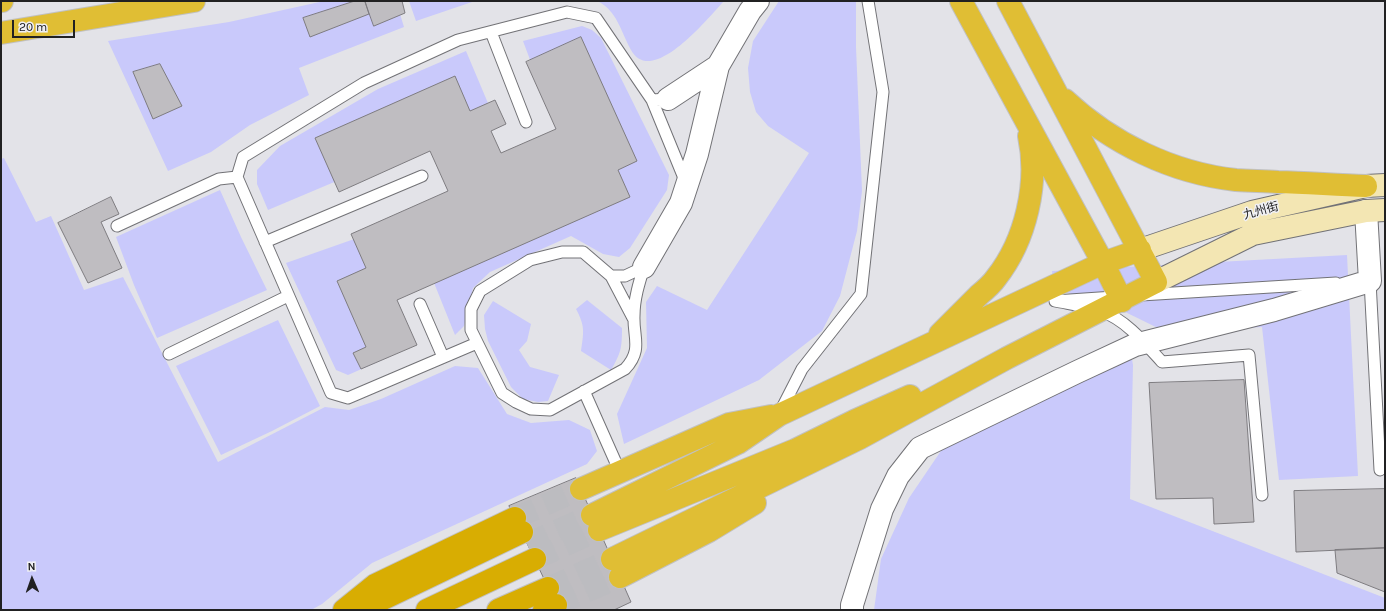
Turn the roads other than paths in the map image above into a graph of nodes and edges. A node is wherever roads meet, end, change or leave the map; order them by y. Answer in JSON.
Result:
{"nodes":[{"id":1,"x":194,"y":1,"type":"edge"},
{"id":2,"x":758,"y":1,"type":"edge"},
{"id":3,"x":868,"y":1,"type":"edge"},
{"id":4,"x":961,"y":1,"type":"edge"},
{"id":5,"x":1008,"y":1,"type":"edge"},
{"id":6,"x":490,"y":32,"type":"junction"},
{"id":7,"x":1,"y":33,"type":"edge"},
{"id":8,"x":718,"y":66,"type":"junction"},
{"id":9,"x":1055,"y":91,"type":"junction"},
{"id":10,"x":660,"y":100,"type":"junction"},
{"id":11,"x":1026,"y":121,"type":"junction"},
{"id":12,"x":526,"y":122,"type":"dead end"},
{"id":13,"x":422,"y":176,"type":"dead end"},
{"id":14,"x":237,"y":177,"type":"junction"},
{"id":15,"x":687,"y":184,"type":"junction"},
{"id":16,"x":1376,"y":186,"type":"edge"},
{"id":17,"x":1375,"y":211,"type":"edge"},
{"id":18,"x":117,"y":226,"type":"dead end"},
{"id":19,"x":265,"y":242,"type":"junction"},
{"id":20,"x":1140,"y":250,"type":"junction"},
{"id":21,"x":1103,"y":263,"type":"junction"},
{"id":22,"x":644,"y":267,"type":"junction"},
{"id":23,"x":611,"y":276,"type":"junction"},
{"id":24,"x":1370,"y":281,"type":"junction"},
{"id":25,"x":1156,"y":282,"type":"junction"},
{"id":26,"x":288,"y":296,"type":"junction"},
{"id":27,"x":1122,"y":301,"type":"junction"},
{"id":28,"x":420,"y":304,"type":"dead end"},
{"id":29,"x":633,"y":318,"type":"junction"},
{"id":30,"x":477,"y":343,"type":"junction"},
{"id":31,"x":928,"y":345,"type":"junction"},
{"id":32,"x":169,"y":354,"type":"dead end"},
{"id":33,"x":443,"y":357,"type":"junction"},
{"id":34,"x":584,"y":391,"type":"junction"},
{"id":35,"x":778,"y":415,"type":"junction"},
{"id":36,"x":860,"y":438,"type":"junction"},
{"id":37,"x":1380,"y":470,"type":"dead end"},
{"id":38,"x":620,"y":472,"type":"junction"},
{"id":39,"x":1262,"y":495,"type":"dead end"},
{"id":40,"x":602,"y":538,"type":"junction"},
{"id":41,"x":536,"y":566,"type":"edge"},
{"id":42,"x":344,"y":610,"type":"edge"},
{"id":43,"x":360,"y":610,"type":"edge"},
{"id":44,"x":383,"y":610,"type":"edge"},
{"id":45,"x":427,"y":610,"type":"edge"},
{"id":46,"x":457,"y":610,"type":"edge"},
{"id":47,"x":498,"y":610,"type":"edge"},
{"id":48,"x":852,"y":610,"type":"edge"}],
"edges":[{"from":1,"to":7,"type":"highway"},
{"from":2,"to":8,"type":"street"},
{"from":3,"to":35,"type":"lane"},
{"from":4,"to":11,"type":"highway"},
{"from":5,"to":9,"type":"highway"},
{"from":6,"to":10,"type":"lane"},
{"from":6,"to":12,"type":"lane"},
{"from":6,"to":14,"type":"lane"},
{"from":8,"to":10,"type":"street"},
{"from":8,"to":15,"type":"street"},
{"from":9,"to":16,"type":"highway"},
{"from":9,"to":20,"type":"highway"},
{"from":10,"to":15,"type":"lane"},
{"from":11,"to":21,"type":"highway"},
{"from":11,"to":31,"type":"highway"},
{"from":13,"to":19,"type":"lane"},
{"from":14,"to":18,"type":"lane"},
{"from":14,"to":19,"type":"lane"},
{"from":15,"to":22,"type":"street"},
{"from":16,"to":20,"type":"main road","name":"九州街"},
{"from":17,"to":24,"type":"street"},
{"from":17,"to":25,"type":"main road","name":"九州街"},
{"from":19,"to":26,"type":"lane"},
{"from":20,"to":21,"type":"highway"},
{"from":20,"to":25,"type":"highway"},
{"from":21,"to":27,"type":"highway"},
{"from":21,"to":31,"type":"highway"},
{"from":22,"to":23,"type":"lane"},
{"from":22,"to":29,"type":"lane"},
{"from":23,"to":29,"type":"lane"},
{"from":23,"to":30,"type":"lane"},
{"from":24,"to":37,"type":"lane"},
{"from":24,"to":39,"type":"lane"},
{"from":24,"to":48,"type":"street"},
{"from":25,"to":27,"type":"highway"},
{"from":26,"to":32,"type":"lane"},
{"from":26,"to":33,"type":"lane"},
{"from":27,"to":36,"type":"highway"},
{"from":27,"to":40,"type":"highway"},
{"from":28,"to":33,"type":"lane"},
{"from":29,"to":34,"type":"lane"},
{"from":30,"to":33,"type":"lane"},
{"from":30,"to":34,"type":"lane"},
{"from":31,"to":35,"type":"highway"},
{"from":34,"to":38,"type":"lane"},
{"from":35,"to":38,"type":"highway"},
{"from":35,"to":40,"type":"highway"},
{"from":36,"to":40,"type":"highway"},
{"from":36,"to":40,"type":"highway"},
{"from":38,"to":40,"type":"highway"},
{"from":41,"to":42,"type":"highway"},
{"from":41,"to":43,"type":"highway"},
{"from":41,"to":44,"type":"highway"},
{"from":41,"to":45,"type":"highway"},
{"from":41,"to":46,"type":"highway"},
{"from":41,"to":47,"type":"highway"}]}
